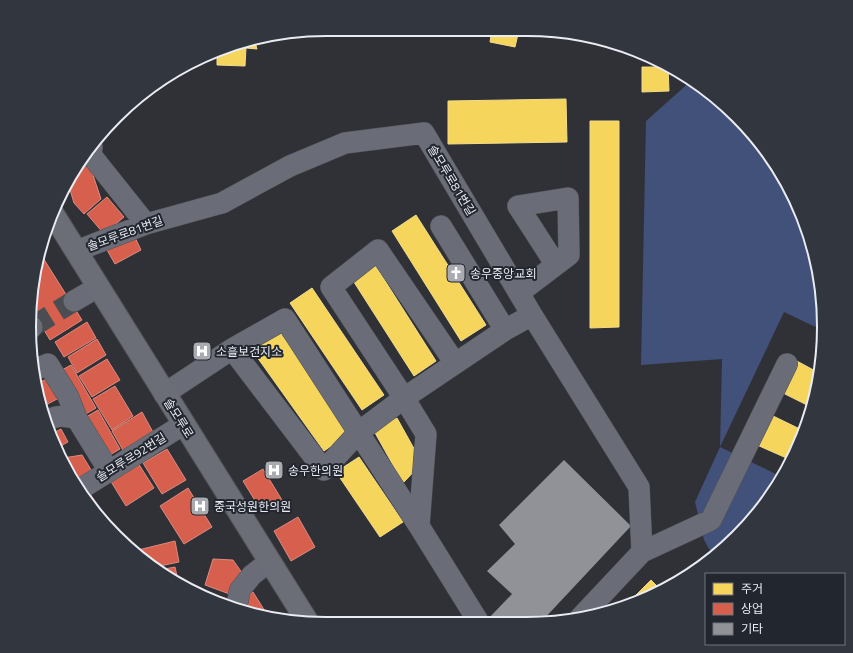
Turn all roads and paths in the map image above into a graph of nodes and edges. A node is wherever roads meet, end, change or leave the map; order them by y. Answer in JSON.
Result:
{"nodes":[{"id":1,"x":92,"y":156,"type":"edge"},
{"id":2,"x":56,"y":219,"type":"edge"},
{"id":3,"x":146,"y":224,"type":"junction"},
{"id":4,"x":441,"y":226,"type":"dead end"},
{"id":5,"x":76,"y":251,"type":"junction"},
{"id":6,"x":556,"y":265,"type":"dead end"},
{"id":7,"x":98,"y":287,"type":"junction"},
{"id":8,"x":519,"y":293,"type":"junction"},
{"id":9,"x":74,"y":301,"type":"tunnel mouth"},
{"id":10,"x":532,"y":315,"type":"junction"},
{"id":11,"x":505,"y":330,"type":"junction"},
{"id":12,"x":232,"y":349,"type":"junction"},
{"id":13,"x":455,"y":363,"type":"junction"},
{"id":14,"x":786,"y":364,"type":"dead end"},
{"id":15,"x":39,"y":368,"type":"edge"},
{"id":16,"x":164,"y":394,"type":"junction"},
{"id":17,"x":404,"y":398,"type":"junction"},
{"id":18,"x":51,"y":419,"type":"edge"},
{"id":19,"x":77,"y":419,"type":"junction"},
{"id":20,"x":184,"y":424,"type":"junction"},
{"id":21,"x":359,"y":432,"type":"junction"},
{"id":22,"x":109,"y":471,"type":"junction"},
{"id":23,"x":84,"y":486,"type":"edge"},
{"id":24,"x":419,"y":526,"type":"junction"},
{"id":25,"x":642,"y":552,"type":"junction"},
{"id":26,"x":269,"y":562,"type":"junction"},
{"id":27,"x":237,"y":603,"type":"edge"},
{"id":28,"x":587,"y":610,"type":"edge"},
{"id":29,"x":303,"y":616,"type":"edge"},
{"id":30,"x":475,"y":617,"type":"edge"}],
"edges":[{"from":1,"to":3,"type":"street"},
{"from":2,"to":5,"type":"main road","name":"솔모루로"},
{"from":3,"to":5,"type":"street","name":"솔모루로81번길"},
{"from":3,"to":8,"type":"street","name":"솔모루로81번길"},
{"from":4,"to":11,"type":"street"},
{"from":5,"to":7,"type":"main road","name":"솔모루로"},
{"from":6,"to":8,"type":"street"},
{"from":7,"to":9,"type":"street"},
{"from":7,"to":16,"type":"main road","name":"솔모루로"},
{"from":8,"to":10,"type":"street","name":"솔모루로81번길"},
{"from":10,"to":11,"type":"street"},
{"from":10,"to":25,"type":"street","name":"솔모루로81번길"},
{"from":11,"to":13,"type":"street"},
{"from":12,"to":16,"type":"street"},
{"from":12,"to":21,"type":"street"},
{"from":12,"to":21,"type":"street"},
{"from":13,"to":17,"type":"street"},
{"from":13,"to":17,"type":"street"},
{"from":14,"to":25,"type":"street"},
{"from":15,"to":19,"type":"street"},
{"from":16,"to":20,"type":"main road","name":"솔모루로"},
{"from":17,"to":21,"type":"street"},
{"from":17,"to":24,"type":"street"},
{"from":18,"to":19,"type":"street"},
{"from":19,"to":22,"type":"street"},
{"from":20,"to":22,"type":"street","name":"솔모루로92번길"},
{"from":20,"to":26,"type":"main road","name":"솔모루로"},
{"from":21,"to":24,"type":"street"},
{"from":22,"to":23,"type":"street","name":"솔모루로92번길"},
{"from":24,"to":30,"type":"street"},
{"from":25,"to":28,"type":"street"},
{"from":26,"to":27,"type":"street"},
{"from":26,"to":29,"type":"main road","name":"솔모루로"}]}
